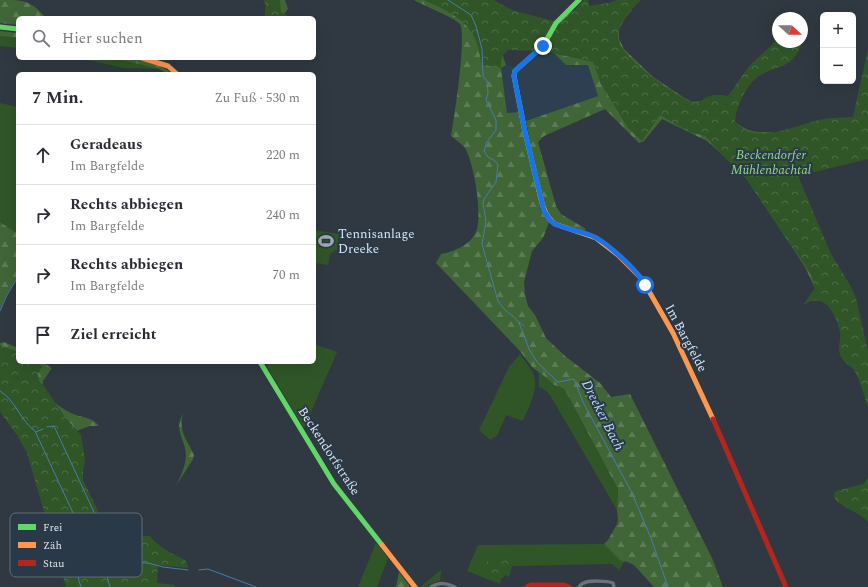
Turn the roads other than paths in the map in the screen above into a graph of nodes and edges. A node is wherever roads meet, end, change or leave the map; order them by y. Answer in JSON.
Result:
{"nodes":[{"id":1,"x":579,"y":0,"type":"edge"},
{"id":2,"x":0,"y":27,"type":"edge"},
{"id":3,"x":16,"y":29,"type":"edge"},
{"id":4,"x":148,"y":60,"type":"edge"},
{"id":5,"x":175,"y":72,"type":"edge"},
{"id":6,"x":261,"y":364,"type":"edge"},
{"id":7,"x":415,"y":587,"type":"edge"},
{"id":8,"x":431,"y":587,"type":"edge"},
{"id":9,"x":455,"y":587,"type":"edge"},
{"id":10,"x":527,"y":587,"type":"edge"},
{"id":11,"x":569,"y":587,"type":"edge"},
{"id":12,"x":579,"y":587,"type":"edge"},
{"id":13,"x":614,"y":587,"type":"edge"},
{"id":14,"x":786,"y":587,"type":"edge"}],
"edges":[{"from":1,"to":14,"type":"street","name":"Im Bargfelde"},
{"from":2,"to":3,"type":"street"},
{"from":4,"to":5,"type":"street"},
{"from":6,"to":7,"type":"street","name":"Beckendorfstraße"},
{"from":8,"to":9,"type":"street"},
{"from":10,"to":11,"type":"street"},
{"from":12,"to":13,"type":"street"}]}
